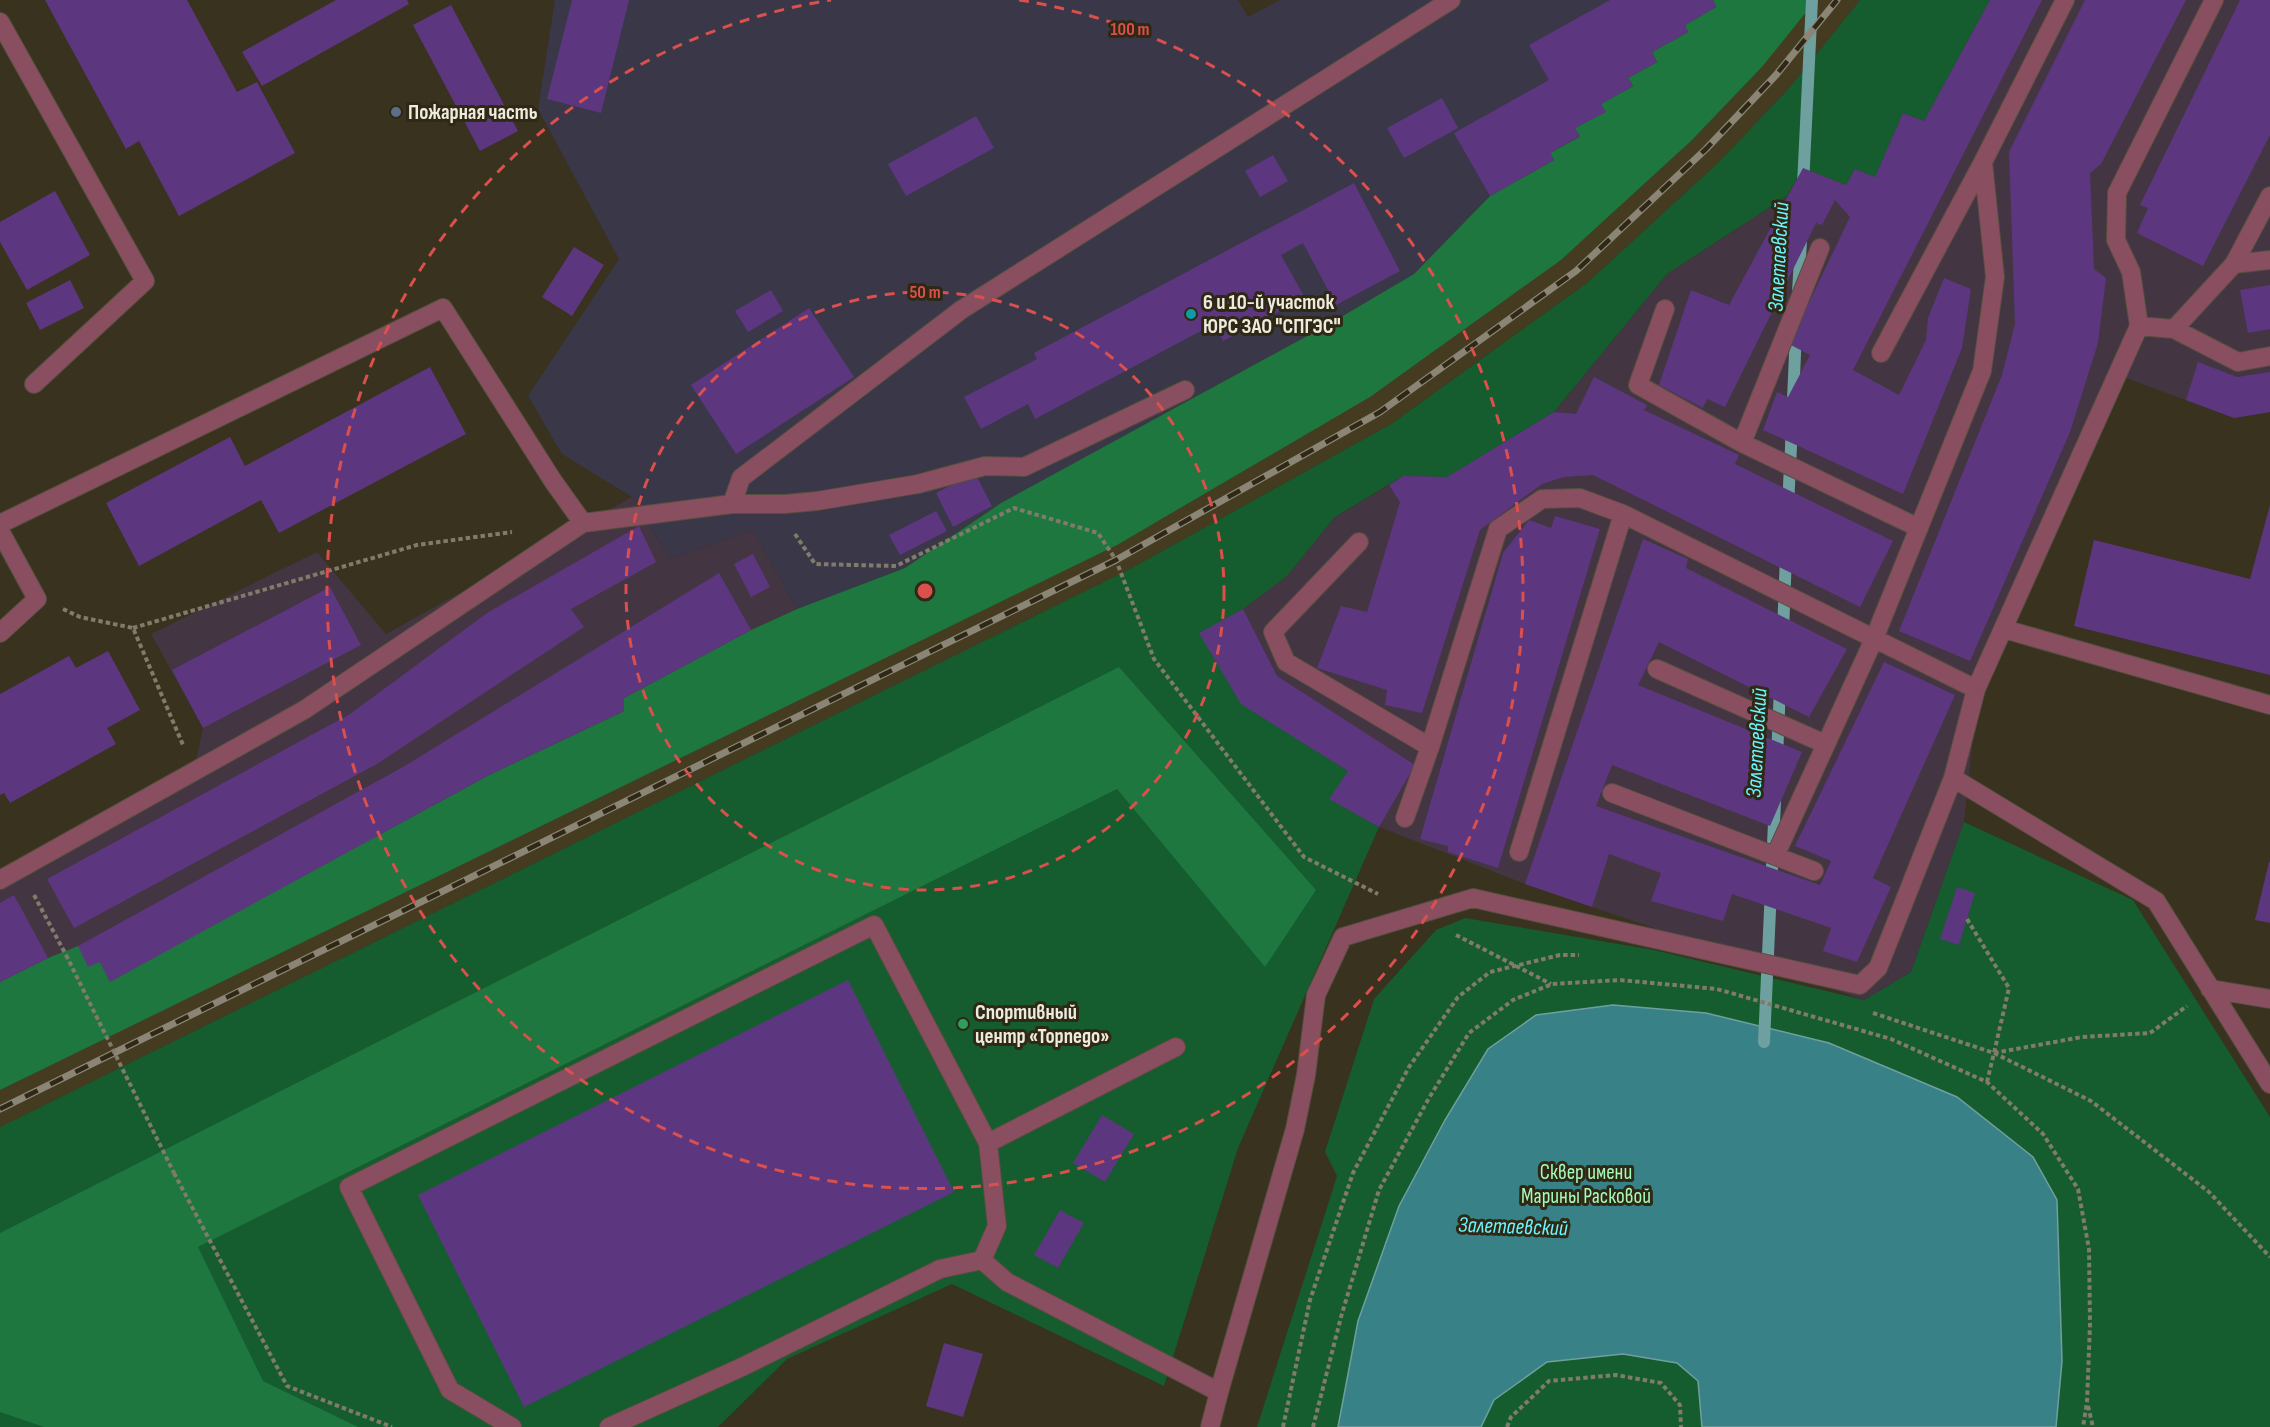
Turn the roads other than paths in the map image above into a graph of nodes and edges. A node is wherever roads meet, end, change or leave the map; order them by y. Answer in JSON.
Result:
{"nodes":[{"id":1,"x":1451,"y":0,"type":"edge"},
{"id":2,"x":2065,"y":0,"type":"edge"},
{"id":3,"x":2214,"y":0,"type":"edge"},
{"id":4,"x":0,"y":22,"type":"edge"},
{"id":5,"x":1983,"y":162,"type":"junction"},
{"id":6,"x":2270,"y":196,"type":"edge"},
{"id":7,"x":1820,"y":248,"type":"dead end"},
{"id":8,"x":2270,"y":260,"type":"edge"},
{"id":9,"x":2234,"y":264,"type":"junction"},
{"id":10,"x":1665,"y":309,"type":"dead end"},
{"id":11,"x":2139,"y":326,"type":"junction"},
{"id":12,"x":2174,"y":329,"type":"junction"},
{"id":13,"x":1881,"y":353,"type":"dead end"},
{"id":14,"x":2270,"y":356,"type":"edge"},
{"id":15,"x":34,"y":384,"type":"dead end"},
{"id":16,"x":1185,"y":390,"type":"dead end"},
{"id":17,"x":1742,"y":443,"type":"junction"},
{"id":18,"x":732,"y":504,"type":"junction"},
{"id":19,"x":1623,"y":514,"type":"junction"},
{"id":20,"x":583,"y":523,"type":"junction"},
{"id":21,"x":0,"y":524,"type":"edge"},
{"id":22,"x":1919,"y":528,"type":"junction"},
{"id":23,"x":0,"y":531,"type":"edge"},
{"id":24,"x":1359,"y":542,"type":"dead end"},
{"id":25,"x":2004,"y":629,"type":"junction"},
{"id":26,"x":0,"y":633,"type":"edge"},
{"id":27,"x":1874,"y":639,"type":"junction"},
{"id":28,"x":1657,"y":669,"type":"dead end"},
{"id":29,"x":1976,"y":689,"type":"junction"},
{"id":30,"x":2270,"y":705,"type":"edge"},
{"id":31,"x":1825,"y":744,"type":"junction"},
{"id":32,"x":1430,"y":747,"type":"junction"},
{"id":33,"x":1953,"y":778,"type":"junction"},
{"id":34,"x":1612,"y":793,"type":"dead end"},
{"id":35,"x":1405,"y":818,"type":"dead end"},
{"id":36,"x":1519,"y":852,"type":"dead end"},
{"id":37,"x":1775,"y":856,"type":"junction"},
{"id":38,"x":1814,"y":871,"type":"dead end"},
{"id":39,"x":0,"y":880,"type":"edge"},
{"id":40,"x":2210,"y":989,"type":"junction"},
{"id":41,"x":2270,"y":999,"type":"edge"},
{"id":42,"x":1176,"y":1047,"type":"dead end"},
{"id":43,"x":2270,"y":1084,"type":"edge"},
{"id":44,"x":988,"y":1143,"type":"junction"},
{"id":45,"x":982,"y":1260,"type":"junction"},
{"id":46,"x":1220,"y":1392,"type":"junction"},
{"id":47,"x":512,"y":1427,"type":"edge"},
{"id":48,"x":609,"y":1427,"type":"edge"},
{"id":49,"x":1210,"y":1427,"type":"edge"}],
"edges":[{"from":1,"to":18,"type":"lane"},
{"from":2,"to":5,"type":"lane"},
{"from":3,"to":11,"type":"lane"},
{"from":4,"to":15,"type":"lane"},
{"from":5,"to":13,"type":"lane"},
{"from":5,"to":22,"type":"lane"},
{"from":6,"to":9,"type":"lane"},
{"from":7,"to":17,"type":"lane"},
{"from":8,"to":9,"type":"lane"},
{"from":9,"to":12,"type":"lane"},
{"from":10,"to":17,"type":"lane"},
{"from":11,"to":12,"type":"lane"},
{"from":11,"to":25,"type":"lane"},
{"from":12,"to":14,"type":"lane"},
{"from":16,"to":18,"type":"lane"},
{"from":17,"to":22,"type":"lane"},
{"from":18,"to":20,"type":"lane"},
{"from":19,"to":27,"type":"lane"},
{"from":19,"to":32,"type":"lane"},
{"from":19,"to":36,"type":"lane"},
{"from":20,"to":21,"type":"lane"},
{"from":20,"to":39,"type":"lane"},
{"from":22,"to":27,"type":"lane"},
{"from":23,"to":26,"type":"lane"},
{"from":24,"to":32,"type":"lane"},
{"from":25,"to":29,"type":"lane"},
{"from":25,"to":30,"type":"lane"},
{"from":27,"to":29,"type":"lane"},
{"from":27,"to":31,"type":"lane"},
{"from":28,"to":31,"type":"lane"},
{"from":29,"to":33,"type":"lane"},
{"from":31,"to":37,"type":"lane"},
{"from":32,"to":35,"type":"lane"},
{"from":33,"to":40,"type":"lane"},
{"from":33,"to":46,"type":"lane"},
{"from":34,"to":37,"type":"lane"},
{"from":37,"to":38,"type":"lane"},
{"from":40,"to":41,"type":"lane"},
{"from":40,"to":43,"type":"lane"},
{"from":42,"to":44,"type":"lane"},
{"from":44,"to":45,"type":"lane"},
{"from":44,"to":47,"type":"lane"},
{"from":45,"to":46,"type":"lane"},
{"from":45,"to":48,"type":"lane"},
{"from":46,"to":49,"type":"lane"}]}
